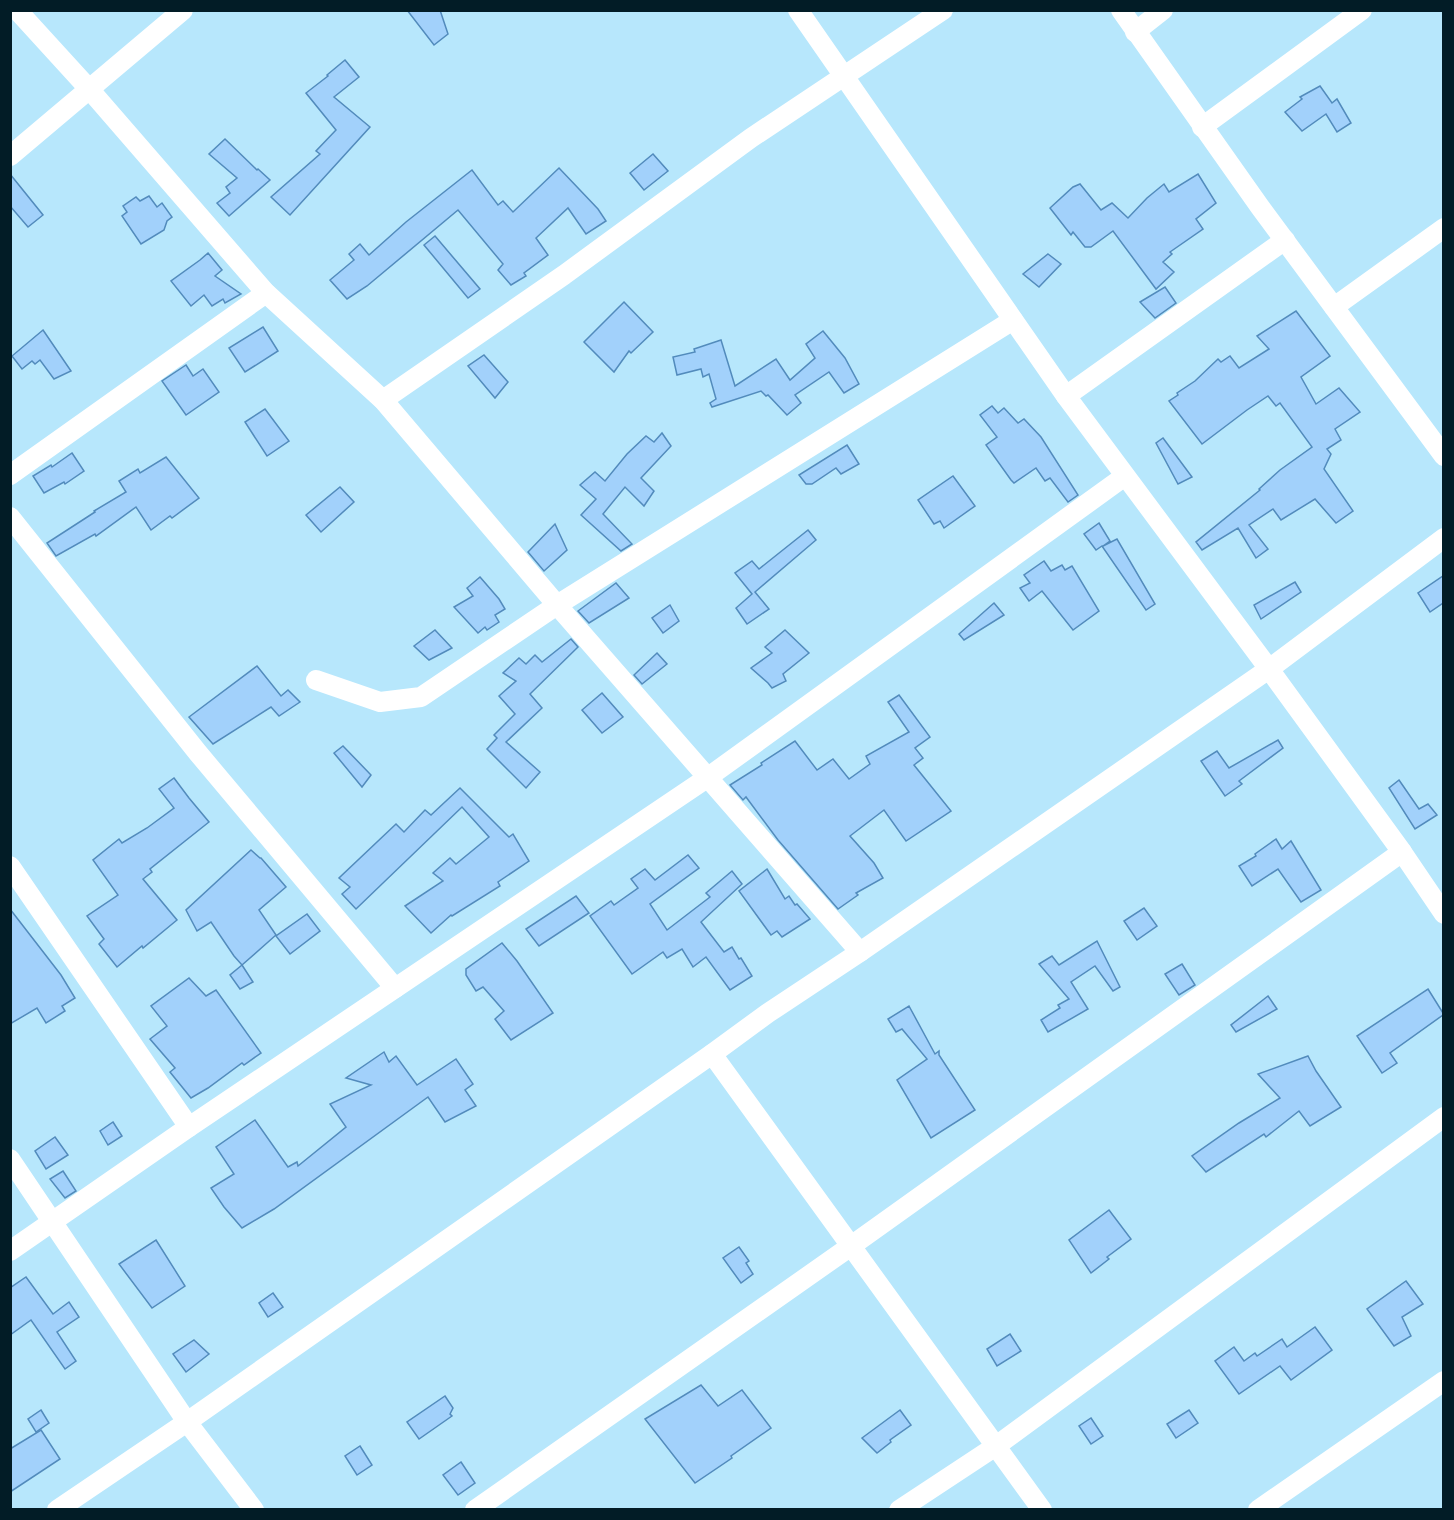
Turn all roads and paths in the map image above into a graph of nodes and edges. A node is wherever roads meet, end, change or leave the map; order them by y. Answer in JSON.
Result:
{"nodes":[{"id":1,"x":17,"y":10,"type":"edge"},
{"id":2,"x":183,"y":10,"type":"edge"},
{"id":3,"x":798,"y":10,"type":"edge"},
{"id":4,"x":943,"y":10,"type":"edge"},
{"id":5,"x":1121,"y":10,"type":"edge"},
{"id":6,"x":1163,"y":10,"type":"edge"},
{"id":7,"x":1358,"y":12,"type":"edge"},
{"id":8,"x":1135,"y":32,"type":"junction"},
{"id":9,"x":844,"y":77,"type":"junction"},
{"id":10,"x":90,"y":90,"type":"junction"},
{"id":11,"x":1202,"y":127,"type":"junction"},
{"id":12,"x":10,"y":156,"type":"edge"},
{"id":13,"x":1443,"y":228,"type":"edge"},
{"id":14,"x":1285,"y":240,"type":"junction"},
{"id":15,"x":266,"y":293,"type":"junction"},
{"id":16,"x":1334,"y":307,"type":"junction"},
{"id":17,"x":1013,"y":320,"type":"junction"},
{"id":18,"x":1066,"y":396,"type":"junction"},
{"id":19,"x":383,"y":400,"type":"junction"},
{"id":20,"x":1443,"y":456,"type":"edge"},
{"id":21,"x":10,"y":475,"type":"edge"},
{"id":22,"x":1125,"y":476,"type":"junction"},
{"id":23,"x":10,"y":517,"type":"edge"},
{"id":24,"x":1443,"y":538,"type":"edge"},
{"id":25,"x":557,"y":605,"type":"junction"},
{"id":26,"x":1269,"y":669,"type":"junction"},
{"id":27,"x":316,"y":680,"type":"dead end"},
{"id":28,"x":707,"y":778,"type":"junction"},
{"id":29,"x":1402,"y":852,"type":"junction"},
{"id":30,"x":10,"y":866,"type":"edge"},
{"id":31,"x":1443,"y":914,"type":"edge"},
{"id":32,"x":860,"y":952,"type":"junction"},
{"id":33,"x":396,"y":987,"type":"junction"},
{"id":34,"x":712,"y":1054,"type":"junction"},
{"id":35,"x":1443,"y":1117,"type":"edge"},
{"id":36,"x":189,"y":1126,"type":"junction"},
{"id":37,"x":10,"y":1159,"type":"edge"},
{"id":38,"x":53,"y":1221,"type":"junction"},
{"id":39,"x":851,"y":1246,"type":"junction"},
{"id":40,"x":10,"y":1251,"type":"edge"},
{"id":41,"x":1443,"y":1381,"type":"edge"},
{"id":42,"x":187,"y":1422,"type":"junction"},
{"id":43,"x":996,"y":1446,"type":"junction"},
{"id":44,"x":57,"y":1509,"type":"edge"},
{"id":45,"x":254,"y":1509,"type":"edge"},
{"id":46,"x":475,"y":1509,"type":"edge"},
{"id":47,"x":899,"y":1509,"type":"edge"},
{"id":48,"x":1042,"y":1509,"type":"edge"},
{"id":49,"x":1257,"y":1509,"type":"edge"}],
"edges":[{"from":1,"to":10,"type":"street"},
{"from":2,"to":10,"type":"street"},
{"from":3,"to":9,"type":"street"},
{"from":4,"to":9,"type":"street"},
{"from":5,"to":8,"type":"street"},
{"from":6,"to":8,"type":"street"},
{"from":7,"to":11,"type":"street"},
{"from":8,"to":11,"type":"street"},
{"from":9,"to":17,"type":"street"},
{"from":9,"to":19,"type":"street"},
{"from":10,"to":12,"type":"street"},
{"from":10,"to":15,"type":"street"},
{"from":11,"to":14,"type":"street"},
{"from":13,"to":16,"type":"street"},
{"from":14,"to":16,"type":"street"},
{"from":14,"to":18,"type":"street"},
{"from":15,"to":19,"type":"street"},
{"from":15,"to":21,"type":"street"},
{"from":16,"to":20,"type":"street"},
{"from":17,"to":18,"type":"street"},
{"from":17,"to":25,"type":"street"},
{"from":18,"to":22,"type":"street"},
{"from":19,"to":25,"type":"street"},
{"from":22,"to":26,"type":"street"},
{"from":22,"to":28,"type":"street"},
{"from":23,"to":33,"type":"street"},
{"from":24,"to":26,"type":"street"},
{"from":25,"to":27,"type":"street"},
{"from":25,"to":28,"type":"street"},
{"from":26,"to":29,"type":"street"},
{"from":26,"to":32,"type":"street"},
{"from":28,"to":32,"type":"street"},
{"from":28,"to":33,"type":"street"},
{"from":29,"to":31,"type":"street"},
{"from":29,"to":39,"type":"street"},
{"from":30,"to":36,"type":"street"},
{"from":32,"to":34,"type":"street"},
{"from":33,"to":36,"type":"street"},
{"from":34,"to":39,"type":"street"},
{"from":34,"to":42,"type":"street"},
{"from":35,"to":43,"type":"street"},
{"from":36,"to":38,"type":"street"},
{"from":37,"to":38,"type":"street"},
{"from":38,"to":40,"type":"street"},
{"from":38,"to":42,"type":"street"},
{"from":39,"to":43,"type":"street"},
{"from":39,"to":46,"type":"street"},
{"from":41,"to":49,"type":"street"},
{"from":42,"to":44,"type":"street"},
{"from":42,"to":45,"type":"street"},
{"from":43,"to":47,"type":"street"},
{"from":43,"to":48,"type":"street"}]}
